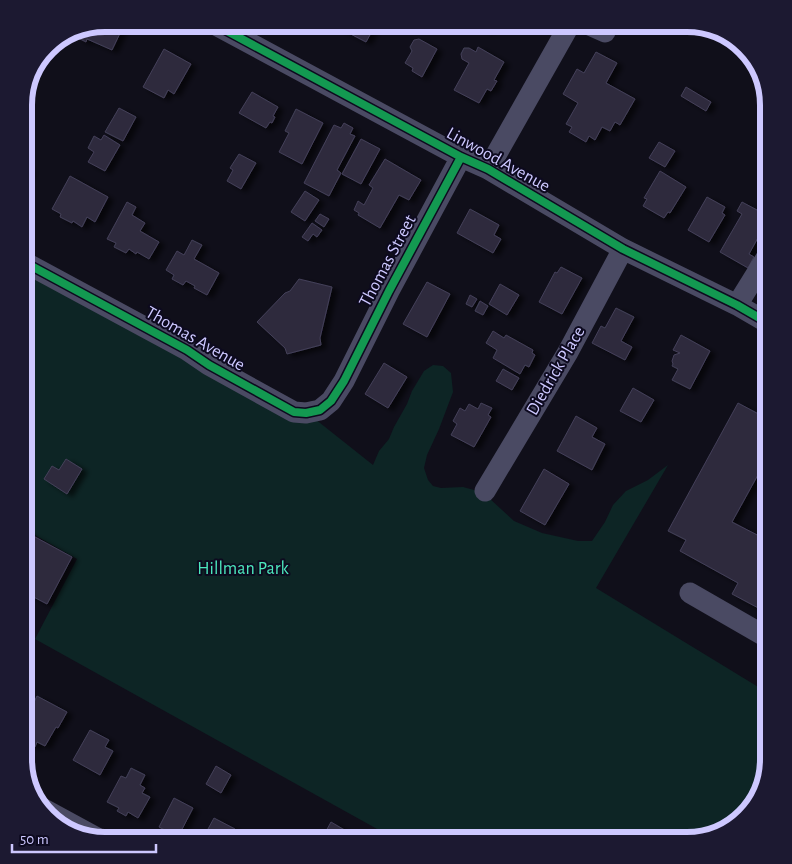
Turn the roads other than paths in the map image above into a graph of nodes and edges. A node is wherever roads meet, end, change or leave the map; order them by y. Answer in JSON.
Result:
{"nodes":[{"id":1,"x":229,"y":32,"type":"edge"},
{"id":2,"x":565,"y":33,"type":"edge"},
{"id":3,"x":460,"y":157,"type":"junction"},
{"id":4,"x":488,"y":169,"type":"junction"},
{"id":5,"x":623,"y":249,"type":"junction"},
{"id":6,"x":33,"y":267,"type":"edge"},
{"id":7,"x":760,"y":268,"type":"edge"},
{"id":8,"x":738,"y":305,"type":"junction"},
{"id":9,"x":760,"y":318,"type":"edge"},
{"id":10,"x":344,"y":381,"type":"joint"},
{"id":11,"x":485,"y":491,"type":"dead end"},
{"id":12,"x":690,"y":593,"type":"dead end"},
{"id":13,"x":760,"y":633,"type":"edge"}],
"edges":[{"from":1,"to":3,"type":"street","name":"Linwood Avenue"},
{"from":2,"to":4,"type":"street"},
{"from":3,"to":4,"type":"street","name":"Linwood Avenue"},
{"from":3,"to":10,"type":"street","name":"Thomas Street"},
{"from":4,"to":5,"type":"street","name":"Linwood Avenue"},
{"from":5,"to":8,"type":"street","name":"Linwood Avenue"},
{"from":5,"to":11,"type":"street","name":"Diedrick Place"},
{"from":6,"to":10,"type":"street","name":"Thomas Avenue"},
{"from":7,"to":8,"type":"street"},
{"from":8,"to":9,"type":"street","name":"Linwood Avenue"},
{"from":12,"to":13,"type":"street"}]}
